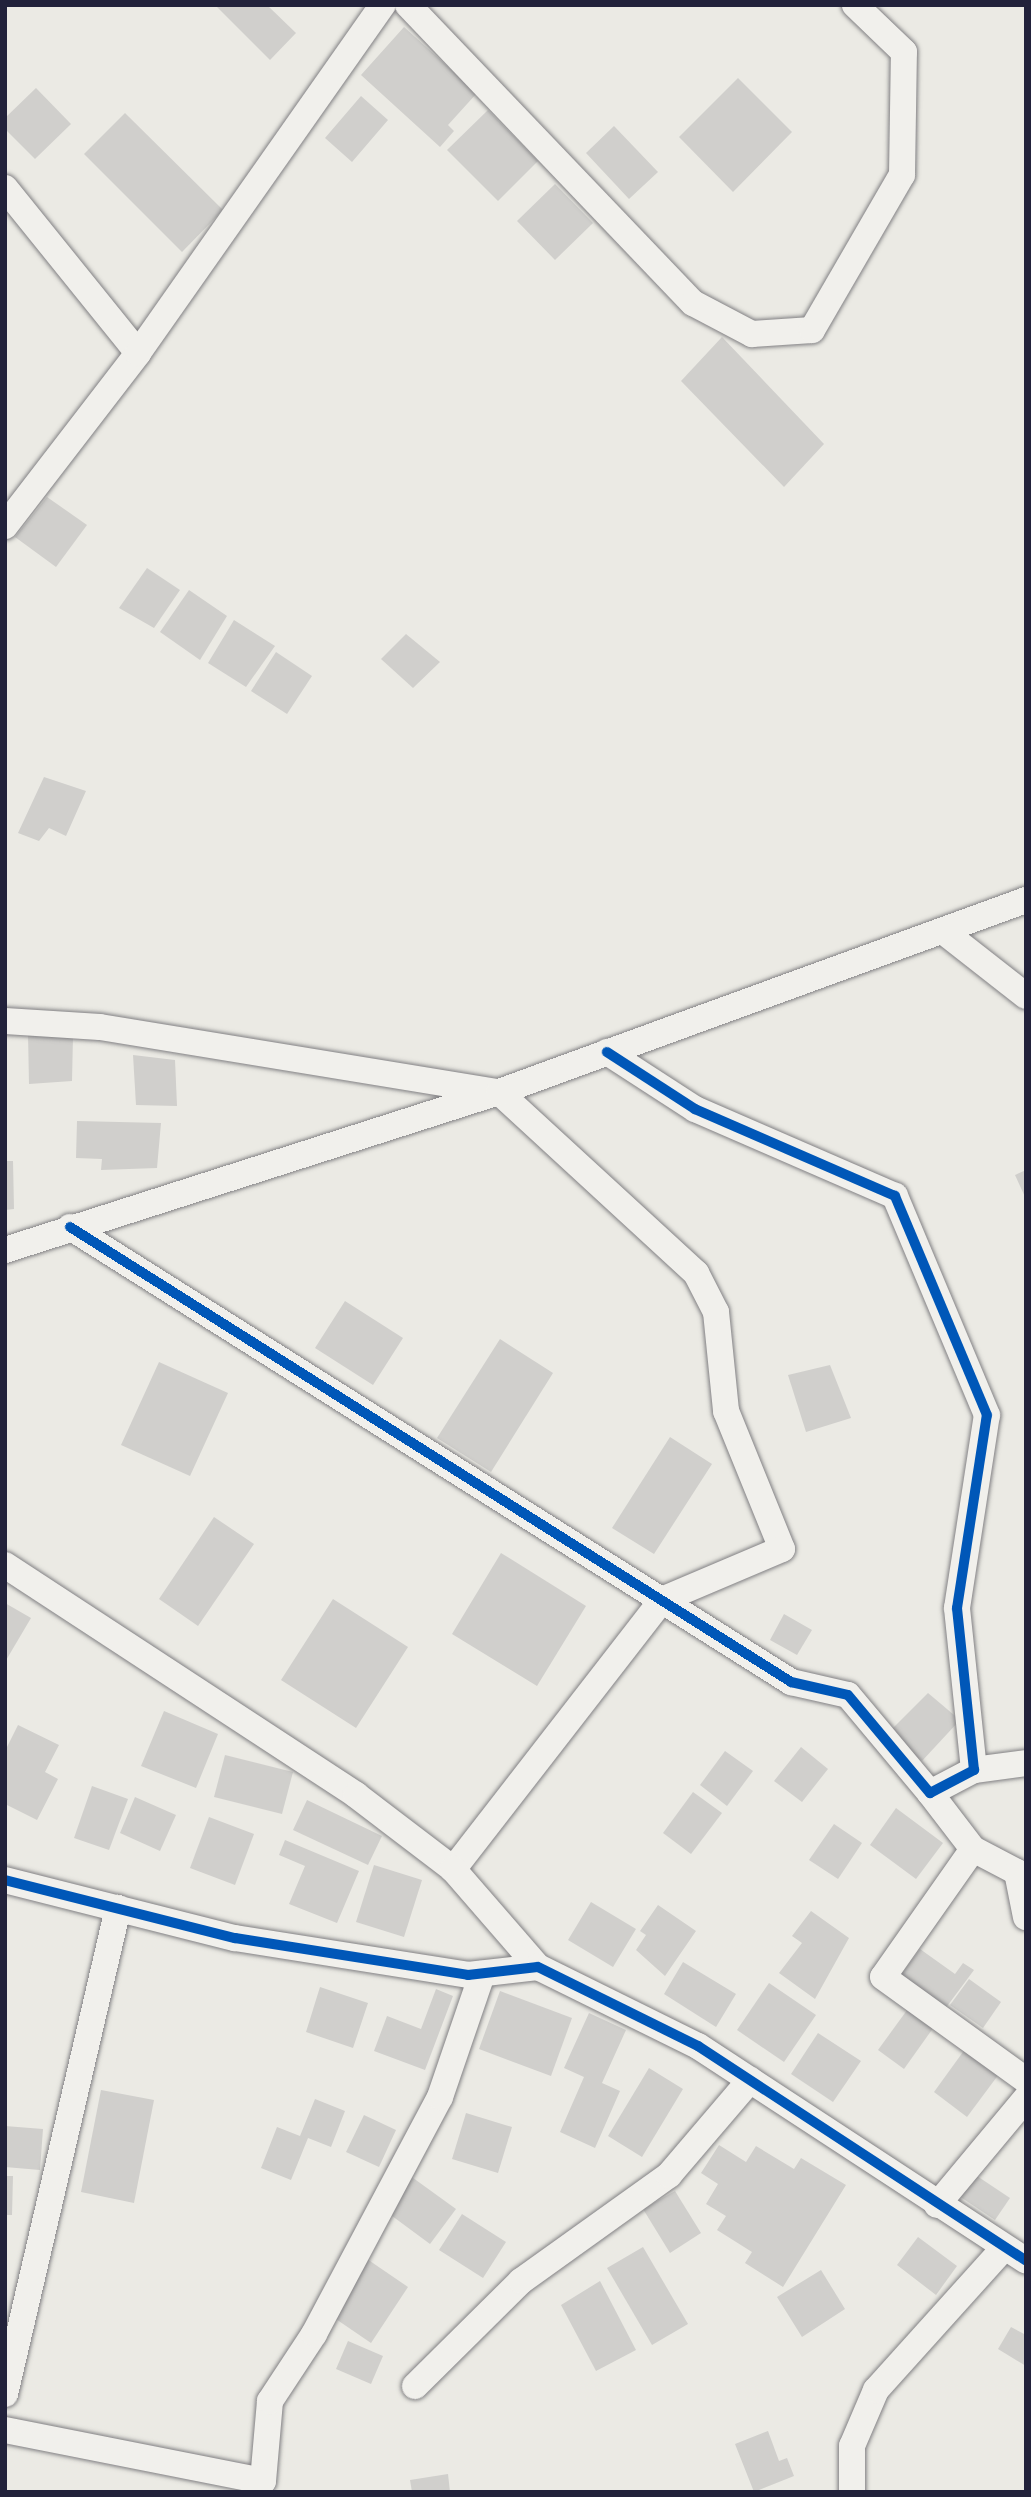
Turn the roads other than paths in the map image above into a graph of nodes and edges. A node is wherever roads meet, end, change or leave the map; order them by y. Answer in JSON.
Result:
{"nodes":[{"id":1,"x":383,"y":5,"type":"edge"},
{"id":2,"x":408,"y":5,"type":"edge"},
{"id":3,"x":855,"y":5,"type":"edge"},
{"id":4,"x":5,"y":188,"type":"edge"},
{"id":5,"x":138,"y":353,"type":"junction"},
{"id":6,"x":5,"y":526,"type":"edge"},
{"id":7,"x":1026,"y":900,"type":"edge"},
{"id":8,"x":943,"y":931,"type":"junction"},
{"id":9,"x":1026,"y":996,"type":"edge"},
{"id":10,"x":5,"y":1021,"type":"edge"},
{"id":11,"x":607,"y":1052,"type":"junction"},
{"id":12,"x":499,"y":1092,"type":"junction"},
{"id":13,"x":69,"y":1227,"type":"junction"},
{"id":14,"x":5,"y":1251,"type":"edge"},
{"id":15,"x":5,"y":1565,"type":"edge"},
{"id":16,"x":662,"y":1600,"type":"junction"},
{"id":17,"x":1026,"y":1763,"type":"edge"},
{"id":18,"x":974,"y":1769,"type":"junction"},
{"id":19,"x":930,"y":1793,"type":"junction"},
{"id":20,"x":973,"y":1849,"type":"junction"},
{"id":21,"x":453,"y":1870,"type":"junction"},
{"id":22,"x":5,"y":1880,"type":"edge"},
{"id":23,"x":118,"y":1908,"type":"junction"},
{"id":24,"x":1026,"y":1917,"type":"edge"},
{"id":25,"x":538,"y":1967,"type":"junction"},
{"id":26,"x":482,"y":1974,"type":"junction"},
{"id":27,"x":750,"y":2080,"type":"junction"},
{"id":28,"x":1026,"y":2080,"type":"edge"},
{"id":29,"x":1026,"y":2098,"type":"edge"},
{"id":30,"x":937,"y":2205,"type":"junction"},
{"id":31,"x":1014,"y":2255,"type":"edge"},
{"id":32,"x":415,"y":2386,"type":"dead end"},
{"id":33,"x":5,"y":2394,"type":"edge"},
{"id":34,"x":5,"y":2430,"type":"edge"},
{"id":35,"x":852,"y":2492,"type":"edge"}],
"edges":[{"from":1,"to":5,"type":"street"},
{"from":2,"to":3,"type":"street"},
{"from":4,"to":5,"type":"street"},
{"from":5,"to":6,"type":"street"},
{"from":7,"to":8,"type":"street"},
{"from":8,"to":9,"type":"street"},
{"from":8,"to":11,"type":"street"},
{"from":10,"to":12,"type":"street"},
{"from":11,"to":12,"type":"street"},
{"from":11,"to":18,"type":"street"},
{"from":12,"to":13,"type":"street"},
{"from":12,"to":16,"type":"street"},
{"from":13,"to":14,"type":"street"},
{"from":13,"to":16,"type":"street"},
{"from":15,"to":21,"type":"street"},
{"from":16,"to":19,"type":"street"},
{"from":16,"to":21,"type":"street"},
{"from":17,"to":18,"type":"street"},
{"from":18,"to":19,"type":"street"},
{"from":19,"to":20,"type":"street"},
{"from":20,"to":24,"type":"street"},
{"from":20,"to":28,"type":"street"},
{"from":21,"to":25,"type":"street"},
{"from":22,"to":23,"type":"street"},
{"from":23,"to":26,"type":"street"},
{"from":23,"to":33,"type":"street"},
{"from":25,"to":26,"type":"street"},
{"from":25,"to":27,"type":"street"},
{"from":26,"to":34,"type":"street"},
{"from":27,"to":30,"type":"street"},
{"from":27,"to":32,"type":"street"},
{"from":29,"to":30,"type":"street"},
{"from":30,"to":31,"type":"street"},
{"from":31,"to":35,"type":"street"}]}
